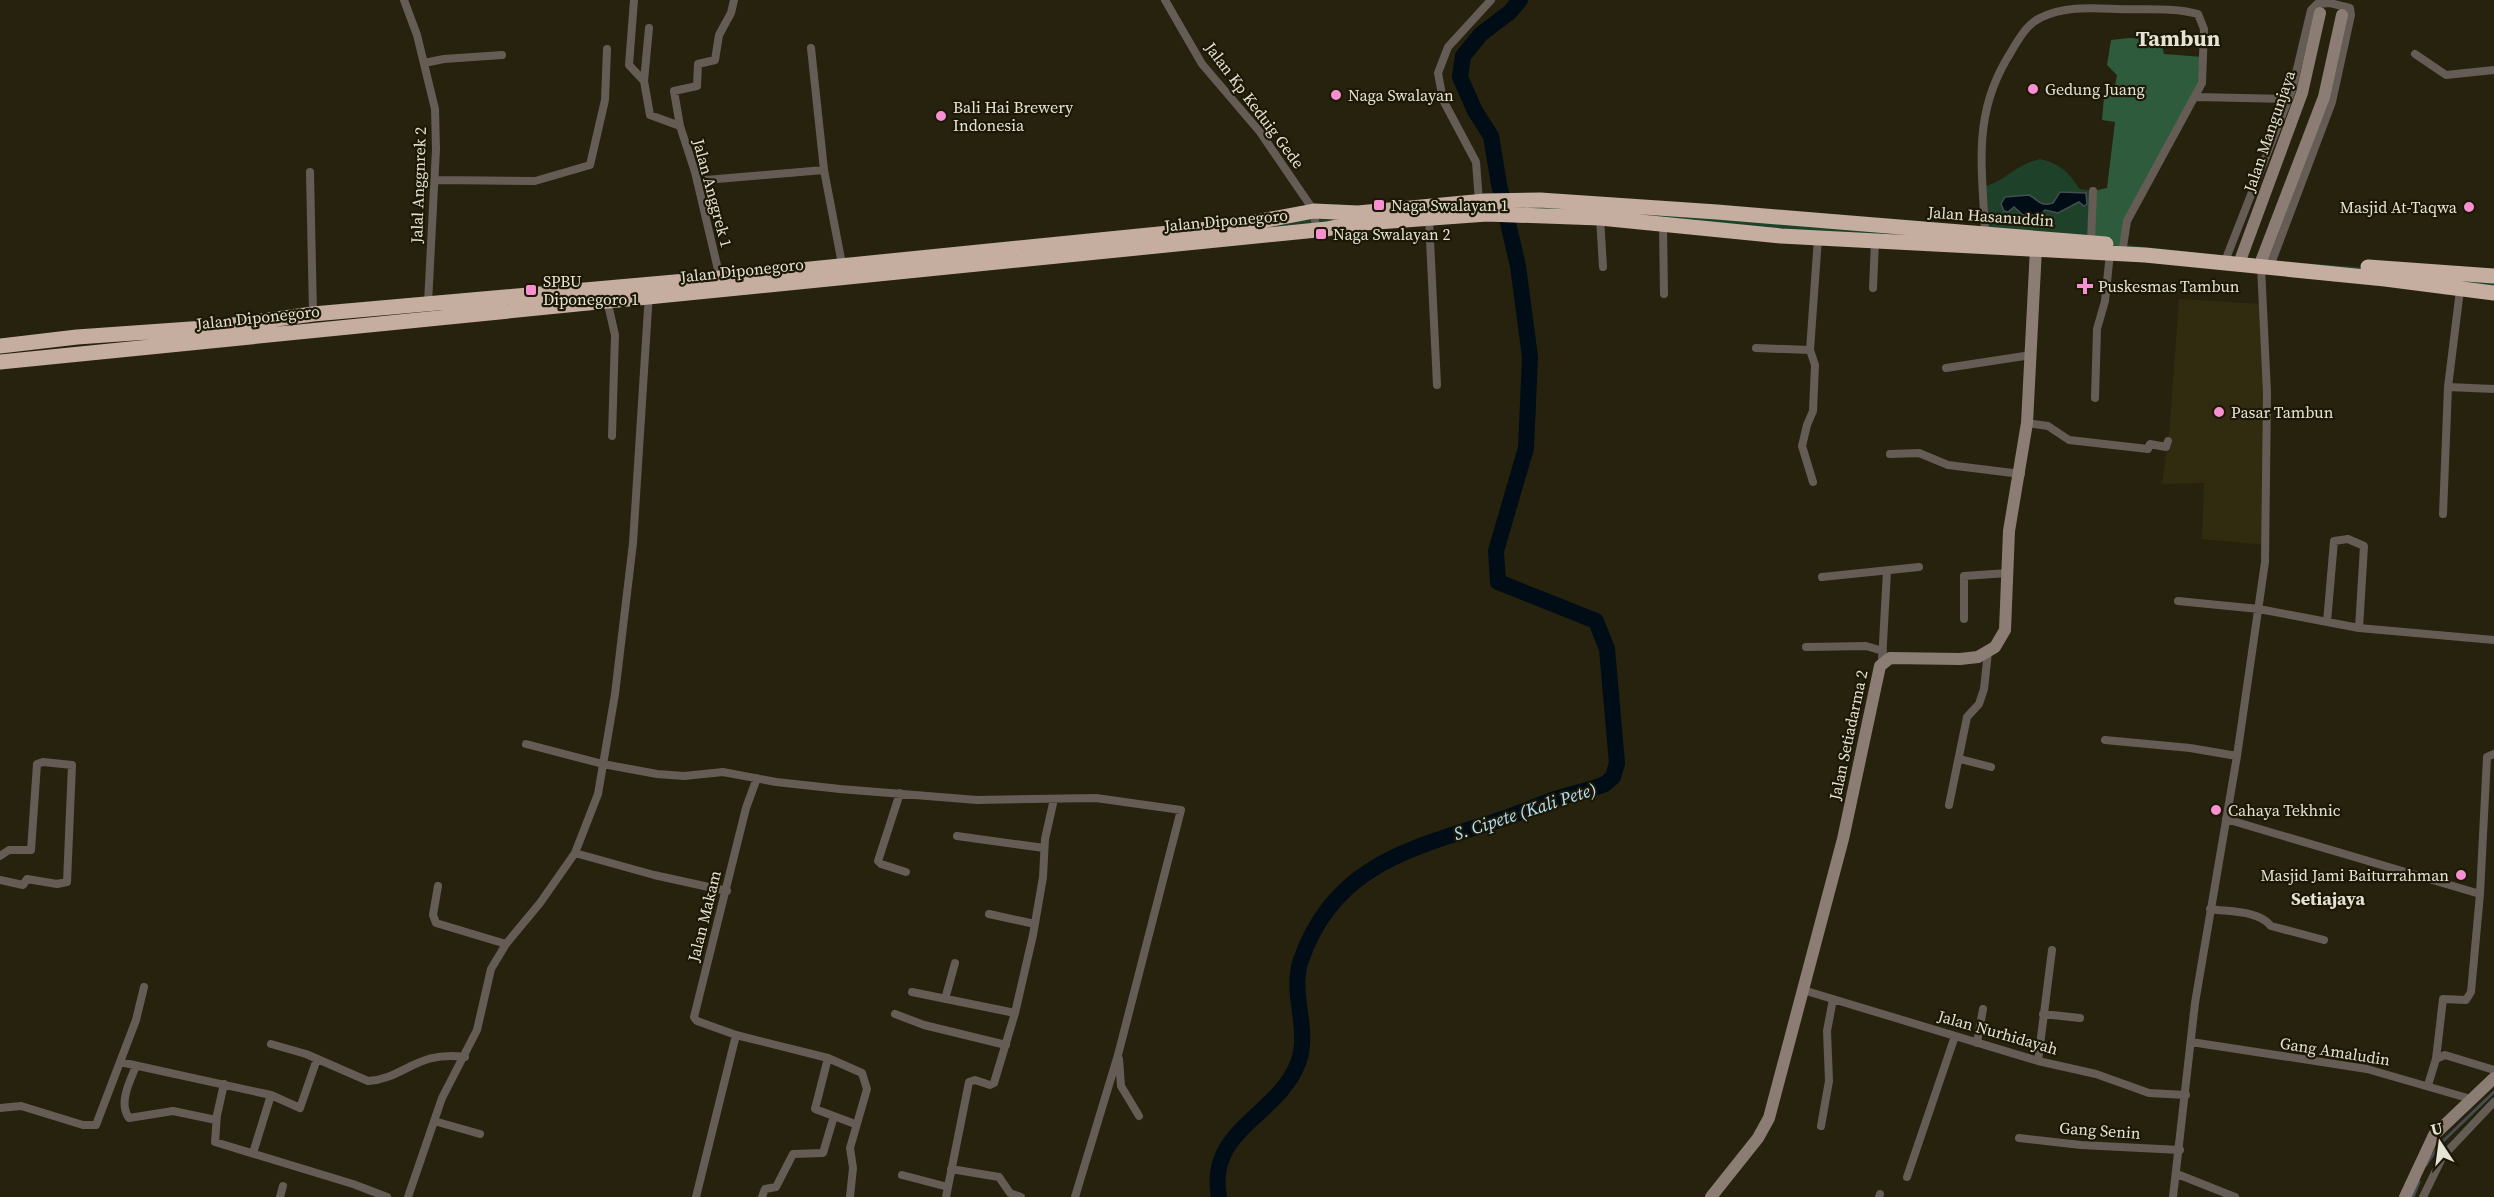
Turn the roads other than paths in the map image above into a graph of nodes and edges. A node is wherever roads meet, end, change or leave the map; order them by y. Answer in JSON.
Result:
{"nodes":[{"id":1,"x":404,"y":0,"type":"edge"},
{"id":2,"x":634,"y":0,"type":"edge"},
{"id":3,"x":734,"y":0,"type":"edge"},
{"id":4,"x":1165,"y":0,"type":"edge"},
{"id":5,"x":1491,"y":0,"type":"edge"},
{"id":6,"x":2320,"y":13,"type":"dead end"},
{"id":7,"x":2342,"y":15,"type":"dead end"},
{"id":8,"x":649,"y":28,"type":"dead end"},
{"id":9,"x":811,"y":48,"type":"dead end"},
{"id":10,"x":607,"y":49,"type":"dead end"},
{"id":11,"x":2415,"y":54,"type":"dead end"},
{"id":12,"x":502,"y":55,"type":"dead end"},
{"id":13,"x":424,"y":63,"type":"junction"},
{"id":14,"x":2494,"y":70,"type":"edge"},
{"id":15,"x":644,"y":81,"type":"junction"},
{"id":16,"x":2196,"y":97,"type":"junction"},
{"id":17,"x":2288,"y":99,"type":"junction"},
{"id":18,"x":680,"y":126,"type":"junction"},
{"id":19,"x":824,"y":170,"type":"junction"},
{"id":20,"x":310,"y":172,"type":"dead end"},
{"id":21,"x":435,"y":180,"type":"junction"},
{"id":22,"x":706,"y":180,"type":"dead end"},
{"id":23,"x":2093,"y":191,"type":"dead end"},
{"id":24,"x":1484,"y":205,"type":"junction"},
{"id":25,"x":1535,"y":208,"type":"junction"},
{"id":26,"x":1314,"y":212,"type":"junction"},
{"id":27,"x":1427,"y":212,"type":"junction"},
{"id":28,"x":1600,"y":218,"type":"junction"},
{"id":29,"x":1663,"y":225,"type":"junction"},
{"id":30,"x":1316,"y":230,"type":"junction"},
{"id":31,"x":1985,"y":232,"type":"junction"},
{"id":32,"x":1818,"y":238,"type":"junction"},
{"id":33,"x":1875,"y":241,"type":"junction"},
{"id":34,"x":2091,"y":241,"type":"junction"},
{"id":35,"x":2036,"y":249,"type":"junction"},
{"id":36,"x":2116,"y":250,"type":"junction"},
{"id":37,"x":2234,"y":257,"type":"junction"},
{"id":38,"x":2265,"y":262,"type":"junction"},
{"id":39,"x":842,"y":264,"type":"junction"},
{"id":40,"x":1603,"y":267,"type":"dead end"},
{"id":41,"x":2494,"y":276,"type":"edge"},
{"id":42,"x":720,"y":278,"type":"junction"},
{"id":43,"x":1873,"y":288,"type":"dead end"},
{"id":44,"x":2460,"y":290,"type":"junction"},
{"id":45,"x":649,"y":291,"type":"junction"},
{"id":46,"x":2494,"y":293,"type":"edge"},
{"id":47,"x":1664,"y":294,"type":"dead end"},
{"id":48,"x":605,"y":295,"type":"junction"},
{"id":49,"x":428,"y":303,"type":"junction"},
{"id":50,"x":314,"y":314,"type":"junction"},
{"id":51,"x":0,"y":346,"type":"edge"},
{"id":52,"x":1756,"y":348,"type":"dead end"},
{"id":53,"x":1810,"y":350,"type":"junction"},
{"id":54,"x":2031,"y":355,"type":"junction"},
{"id":55,"x":0,"y":363,"type":"edge"},
{"id":56,"x":1946,"y":368,"type":"dead end"},
{"id":57,"x":1437,"y":385,"type":"dead end"},
{"id":58,"x":2448,"y":387,"type":"junction"},
{"id":59,"x":2494,"y":389,"type":"edge"},
{"id":60,"x":2096,"y":398,"type":"dead end"},
{"id":61,"x":2027,"y":423,"type":"junction"},
{"id":62,"x":612,"y":436,"type":"dead end"},
{"id":63,"x":2168,"y":441,"type":"dead end"},
{"id":64,"x":1890,"y":454,"type":"dead end"},
{"id":65,"x":2021,"y":474,"type":"junction"},
{"id":66,"x":1813,"y":482,"type":"dead end"},
{"id":67,"x":2443,"y":514,"type":"dead end"},
{"id":68,"x":1918,"y":567,"type":"dead end"},
{"id":69,"x":1887,"y":571,"type":"junction"},
{"id":70,"x":2008,"y":573,"type":"junction"},
{"id":71,"x":1822,"y":577,"type":"dead end"},
{"id":72,"x":2178,"y":601,"type":"dead end"},
{"id":73,"x":2259,"y":609,"type":"junction"},
{"id":74,"x":1964,"y":619,"type":"dead end"},
{"id":75,"x":2327,"y":622,"type":"junction"},
{"id":76,"x":2359,"y":628,"type":"junction"},
{"id":77,"x":2494,"y":640,"type":"edge"},
{"id":78,"x":1806,"y":647,"type":"dead end"},
{"id":79,"x":1988,"y":652,"type":"junction"},
{"id":80,"x":1882,"y":656,"type":"junction"},
{"id":81,"x":2105,"y":740,"type":"dead end"},
{"id":82,"x":526,"y":744,"type":"dead end"},
{"id":83,"x":2494,"y":754,"type":"edge"},
{"id":84,"x":2237,"y":756,"type":"junction"},
{"id":85,"x":1960,"y":759,"type":"junction"},
{"id":86,"x":603,"y":764,"type":"junction"},
{"id":87,"x":1991,"y":766,"type":"dead end"},
{"id":88,"x":757,"y":778,"type":"junction"},
{"id":89,"x":900,"y":793,"type":"junction"},
{"id":90,"x":1054,"y":799,"type":"junction"},
{"id":91,"x":1949,"y":805,"type":"dead end"},
{"id":92,"x":2226,"y":819,"type":"junction"},
{"id":93,"x":957,"y":836,"type":"dead end"},
{"id":94,"x":1044,"y":848,"type":"junction"},
{"id":95,"x":575,"y":853,"type":"junction"},
{"id":96,"x":0,"y":856,"type":"edge"},
{"id":97,"x":906,"y":872,"type":"dead end"},
{"id":98,"x":0,"y":880,"type":"edge"},
{"id":99,"x":438,"y":886,"type":"dead end"},
{"id":100,"x":727,"y":891,"type":"junction"},
{"id":101,"x":2480,"y":894,"type":"junction"},
{"id":102,"x":2210,"y":909,"type":"junction"},
{"id":103,"x":989,"y":914,"type":"dead end"},
{"id":104,"x":1035,"y":924,"type":"junction"},
{"id":105,"x":2324,"y":939,"type":"dead end"},
{"id":106,"x":506,"y":944,"type":"junction"},
{"id":107,"x":2052,"y":950,"type":"dead end"},
{"id":108,"x":955,"y":963,"type":"dead end"},
{"id":109,"x":144,"y":987,"type":"dead end"},
{"id":110,"x":1803,"y":990,"type":"junction"},
{"id":111,"x":912,"y":992,"type":"dead end"},
{"id":112,"x":945,"y":999,"type":"junction"},
{"id":113,"x":1833,"y":999,"type":"junction"},
{"id":114,"x":1983,"y":1009,"type":"dead end"},
{"id":115,"x":1016,"y":1013,"type":"junction"},
{"id":116,"x":895,"y":1014,"type":"dead end"},
{"id":117,"x":2043,"y":1014,"type":"junction"},
{"id":118,"x":2080,"y":1018,"type":"dead end"},
{"id":119,"x":736,"y":1035,"type":"junction"},
{"id":120,"x":1955,"y":1036,"type":"junction"},
{"id":121,"x":2191,"y":1042,"type":"junction"},
{"id":122,"x":1977,"y":1043,"type":"junction"},
{"id":123,"x":271,"y":1044,"type":"dead end"},
{"id":124,"x":1006,"y":1045,"type":"junction"},
{"id":125,"x":1118,"y":1055,"type":"junction"},
{"id":126,"x":465,"y":1057,"type":"junction"},
{"id":127,"x":828,"y":1058,"type":"junction"},
{"id":128,"x":317,"y":1059,"type":"junction"},
{"id":129,"x":2436,"y":1059,"type":"junction"},
{"id":130,"x":2038,"y":1061,"type":"junction"},
{"id":131,"x":120,"y":1062,"type":"junction"},
{"id":132,"x":136,"y":1066,"type":"junction"},
{"id":133,"x":2494,"y":1070,"type":"edge"},
{"id":134,"x":2494,"y":1078,"type":"edge"},
{"id":135,"x":225,"y":1084,"type":"junction"},
{"id":136,"x":2428,"y":1085,"type":"junction"},
{"id":137,"x":271,"y":1095,"type":"junction"},
{"id":138,"x":2186,"y":1095,"type":"junction"},
{"id":139,"x":2471,"y":1099,"type":"junction"},
{"id":140,"x":2494,"y":1102,"type":"edge"},
{"id":141,"x":0,"y":1108,"type":"edge"},
{"id":142,"x":834,"y":1116,"type":"junction"},
{"id":143,"x":1139,"y":1116,"type":"dead end"},
{"id":144,"x":216,"y":1120,"type":"junction"},
{"id":145,"x":434,"y":1121,"type":"junction"},
{"id":146,"x":855,"y":1124,"type":"junction"},
{"id":147,"x":1821,"y":1126,"type":"dead end"},
{"id":148,"x":480,"y":1134,"type":"dead end"},
{"id":149,"x":2019,"y":1138,"type":"dead end"},
{"id":150,"x":2180,"y":1150,"type":"junction"},
{"id":151,"x":253,"y":1153,"type":"junction"},
{"id":152,"x":951,"y":1169,"type":"junction"},
{"id":153,"x":2177,"y":1174,"type":"junction"},
{"id":154,"x":902,"y":1175,"type":"dead end"},
{"id":155,"x":1907,"y":1177,"type":"dead end"},
{"id":156,"x":283,"y":1186,"type":"dead end"},
{"id":157,"x":948,"y":1187,"type":"junction"},
{"id":158,"x":2426,"y":1196,"type":"edge"},
{"id":159,"x":280,"y":1197,"type":"edge"},
{"id":160,"x":387,"y":1197,"type":"edge"},
{"id":161,"x":408,"y":1197,"type":"edge"},
{"id":162,"x":696,"y":1197,"type":"edge"},
{"id":163,"x":762,"y":1197,"type":"edge"},
{"id":164,"x":850,"y":1197,"type":"edge"},
{"id":165,"x":946,"y":1197,"type":"edge"},
{"id":166,"x":1021,"y":1197,"type":"edge"},
{"id":167,"x":1075,"y":1197,"type":"edge"},
{"id":168,"x":1711,"y":1197,"type":"edge"},
{"id":169,"x":2173,"y":1197,"type":"edge"},
{"id":170,"x":2235,"y":1197,"type":"edge"},
{"id":171,"x":2405,"y":1197,"type":"edge"}],
"edges":[{"from":1,"to":13,"type":"street","name":"Jalal Anggnrek 2"},
{"from":2,"to":15,"type":"street","name":"Jalan Anggrek 1"},
{"from":3,"to":18,"type":"street"},
{"from":4,"to":26,"type":"street","name":"Jalan Kp Keduig Gede"},
{"from":5,"to":24,"type":"street"},
{"from":6,"to":37,"type":"main road","name":"Jalan Mangunjaya"},
{"from":7,"to":38,"type":"main road"},
{"from":8,"to":15,"type":"street"},
{"from":9,"to":19,"type":"street"},
{"from":10,"to":21,"type":"street"},
{"from":11,"to":14,"type":"street"},
{"from":12,"to":13,"type":"street"},
{"from":13,"to":21,"type":"street","name":"Jalal Anggnrek 2"},
{"from":15,"to":18,"type":"street","name":"Jalan Anggrek 1"},
{"from":16,"to":17,"type":"street"},
{"from":16,"to":31,"type":"street"},
{"from":16,"to":36,"type":"street"},
{"from":17,"to":37,"type":"street"},
{"from":17,"to":38,"type":"street"},
{"from":18,"to":42,"type":"street","name":"Jalan Anggrek 1"},
{"from":19,"to":22,"type":"street"},
{"from":19,"to":39,"type":"street"},
{"from":20,"to":50,"type":"street"},
{"from":21,"to":49,"type":"street","name":"Jalal Anggnrek 2"},
{"from":23,"to":34,"type":"street"},
{"from":24,"to":25,"type":"highway","name":"Jalan Hasanuddin"},
{"from":24,"to":27,"type":"highway","name":"Jalan Diponegoro"},
{"from":25,"to":28,"type":"highway","name":"Jalan Hasanuddin"},
{"from":25,"to":31,"type":"highway","name":"Jalan Hasanuddin"},
{"from":26,"to":27,"type":"highway","name":"Jalan Diponegoro"},
{"from":26,"to":30,"type":"street","name":"Jalan Kp Keduig Gede"},
{"from":26,"to":39,"type":"highway","name":"Jalan Diponegoro"},
{"from":27,"to":30,"type":"highway","name":"Jalan Diponegoro"},
{"from":27,"to":57,"type":"street"},
{"from":28,"to":29,"type":"highway","name":"Jalan Hasanuddin"},
{"from":28,"to":40,"type":"street"},
{"from":29,"to":32,"type":"highway","name":"Jalan Hasanuddin"},
{"from":29,"to":47,"type":"street"},
{"from":30,"to":45,"type":"highway","name":"Jalan Diponegoro"},
{"from":31,"to":34,"type":"highway","name":"Jalan Hasanuddin"},
{"from":32,"to":33,"type":"highway","name":"Jalan Hasanuddin"},
{"from":32,"to":53,"type":"street"},
{"from":33,"to":35,"type":"highway","name":"Jalan Hasanuddin"},
{"from":33,"to":43,"type":"street"},
{"from":34,"to":36,"type":"highway","name":"Jalan Hasanuddin"},
{"from":35,"to":36,"type":"highway","name":"Jalan Hasanuddin"},
{"from":35,"to":54,"type":"main road"},
{"from":36,"to":37,"type":"highway","name":"Jalan Hasanuddin"},
{"from":36,"to":38,"type":"highway","name":"Jalan Hasanuddin"},
{"from":36,"to":60,"type":"street"},
{"from":37,"to":38,"type":"highway","name":"Jalan Hasanuddin"},
{"from":38,"to":41,"type":"highway","name":"Jalan Hasanuddin"},
{"from":38,"to":44,"type":"highway","name":"Jalan Hasanuddin"},
{"from":38,"to":73,"type":"street"},
{"from":39,"to":42,"type":"highway","name":"Jalan Diponegoro"},
{"from":42,"to":45,"type":"highway","name":"Jalan Diponegoro"},
{"from":44,"to":46,"type":"highway","name":"Jalan Hasanuddin"},
{"from":44,"to":58,"type":"street"},
{"from":45,"to":48,"type":"highway","name":"Jalan Diponegoro"},
{"from":45,"to":86,"type":"street"},
{"from":48,"to":49,"type":"highway","name":"Jalan Diponegoro"},
{"from":48,"to":55,"type":"highway","name":"Jalan Diponegoro"},
{"from":48,"to":62,"type":"street"},
{"from":49,"to":50,"type":"highway","name":"Jalan Diponegoro"},
{"from":50,"to":51,"type":"highway","name":"Jalan Diponegoro"},
{"from":52,"to":53,"type":"street"},
{"from":53,"to":66,"type":"street"},
{"from":54,"to":56,"type":"street"},
{"from":54,"to":61,"type":"main road"},
{"from":58,"to":59,"type":"street"},
{"from":58,"to":67,"type":"street"},
{"from":61,"to":63,"type":"street"},
{"from":61,"to":65,"type":"main road"},
{"from":64,"to":65,"type":"street"},
{"from":65,"to":70,"type":"main road"},
{"from":68,"to":69,"type":"street"},
{"from":69,"to":71,"type":"street"},
{"from":69,"to":80,"type":"street"},
{"from":70,"to":74,"type":"street"},
{"from":70,"to":79,"type":"main road"},
{"from":72,"to":73,"type":"street"},
{"from":73,"to":75,"type":"street"},
{"from":73,"to":84,"type":"street"},
{"from":75,"to":76,"type":"street"},
{"from":75,"to":76,"type":"street"},
{"from":76,"to":77,"type":"street"},
{"from":78,"to":80,"type":"street"},
{"from":79,"to":80,"type":"main road","name":"Jalan Setiadarma 2"},
{"from":79,"to":85,"type":"street"},
{"from":80,"to":110,"type":"main road","name":"Jalan Setiadarma 2"},
{"from":81,"to":84,"type":"street"},
{"from":82,"to":86,"type":"street"},
{"from":83,"to":101,"type":"street"},
{"from":84,"to":92,"type":"street"},
{"from":85,"to":87,"type":"street"},
{"from":85,"to":91,"type":"street"},
{"from":86,"to":88,"type":"street"},
{"from":86,"to":95,"type":"street"},
{"from":88,"to":89,"type":"street"},
{"from":88,"to":100,"type":"street","name":"Jalan Makam"},
{"from":89,"to":90,"type":"street"},
{"from":89,"to":97,"type":"street"},
{"from":90,"to":94,"type":"street"},
{"from":90,"to":125,"type":"street"},
{"from":92,"to":101,"type":"street"},
{"from":92,"to":102,"type":"street"},
{"from":93,"to":94,"type":"street"},
{"from":94,"to":104,"type":"street"},
{"from":95,"to":100,"type":"street"},
{"from":95,"to":106,"type":"street"},
{"from":96,"to":98,"type":"street"},
{"from":99,"to":106,"type":"street"},
{"from":100,"to":119,"type":"street","name":"Jalan Makam"},
{"from":101,"to":129,"type":"street"},
{"from":102,"to":105,"type":"street"},
{"from":102,"to":121,"type":"street"},
{"from":103,"to":104,"type":"street"},
{"from":104,"to":115,"type":"street"},
{"from":106,"to":126,"type":"street"},
{"from":107,"to":117,"type":"street"},
{"from":108,"to":112,"type":"street"},
{"from":109,"to":131,"type":"street"},
{"from":110,"to":113,"type":"street","name":"Jalan Nurhidayah"},
{"from":110,"to":168,"type":"main road","name":"Jalan Setiadarma 2"},
{"from":111,"to":112,"type":"street"},
{"from":112,"to":115,"type":"street"},
{"from":113,"to":120,"type":"street","name":"Jalan Nurhidayah"},
{"from":113,"to":147,"type":"street"},
{"from":114,"to":122,"type":"street"},
{"from":115,"to":124,"type":"street"},
{"from":116,"to":124,"type":"street"},
{"from":117,"to":118,"type":"street"},
{"from":117,"to":130,"type":"street"},
{"from":119,"to":127,"type":"street","name":"Jalan Makam"},
{"from":119,"to":162,"type":"street"},
{"from":120,"to":122,"type":"street","name":"Jalan Nurhidayah"},
{"from":120,"to":155,"type":"street"},
{"from":121,"to":136,"type":"street","name":"Gang Amaludin"},
{"from":121,"to":138,"type":"street"},
{"from":122,"to":130,"type":"street","name":"Jalan Nurhidayah"},
{"from":123,"to":128,"type":"street"},
{"from":124,"to":152,"type":"street"},
{"from":125,"to":143,"type":"street"},
{"from":125,"to":167,"type":"street"},
{"from":126,"to":128,"type":"street"},
{"from":126,"to":145,"type":"street"},
{"from":127,"to":142,"type":"street"},
{"from":127,"to":146,"type":"street","name":"Jalan Makam"},
{"from":128,"to":137,"type":"street"},
{"from":129,"to":133,"type":"street"},
{"from":129,"to":136,"type":"street"},
{"from":130,"to":138,"type":"street","name":"Jalan Nurhidayah"},
{"from":131,"to":132,"type":"street"},
{"from":131,"to":141,"type":"street"},
{"from":132,"to":135,"type":"street"},
{"from":132,"to":144,"type":"street"},
{"from":134,"to":139,"type":"main road"},
{"from":135,"to":137,"type":"street"},
{"from":135,"to":144,"type":"street"},
{"from":136,"to":139,"type":"street","name":"Gang Amaludin"},
{"from":137,"to":151,"type":"street"},
{"from":138,"to":150,"type":"street"},
{"from":139,"to":171,"type":"main road"},
{"from":140,"to":158,"type":"street"},
{"from":142,"to":146,"type":"street"},
{"from":142,"to":163,"type":"street"},
{"from":144,"to":151,"type":"street"},
{"from":145,"to":148,"type":"street"},
{"from":145,"to":161,"type":"street"},
{"from":146,"to":164,"type":"street"},
{"from":149,"to":150,"type":"street","name":"Gang Senin"},
{"from":150,"to":153,"type":"street"},
{"from":151,"to":160,"type":"street"},
{"from":152,"to":157,"type":"street"},
{"from":152,"to":166,"type":"street"},
{"from":153,"to":169,"type":"street"},
{"from":153,"to":170,"type":"street"},
{"from":154,"to":157,"type":"street"},
{"from":156,"to":159,"type":"street"},
{"from":157,"to":165,"type":"street"}]}
